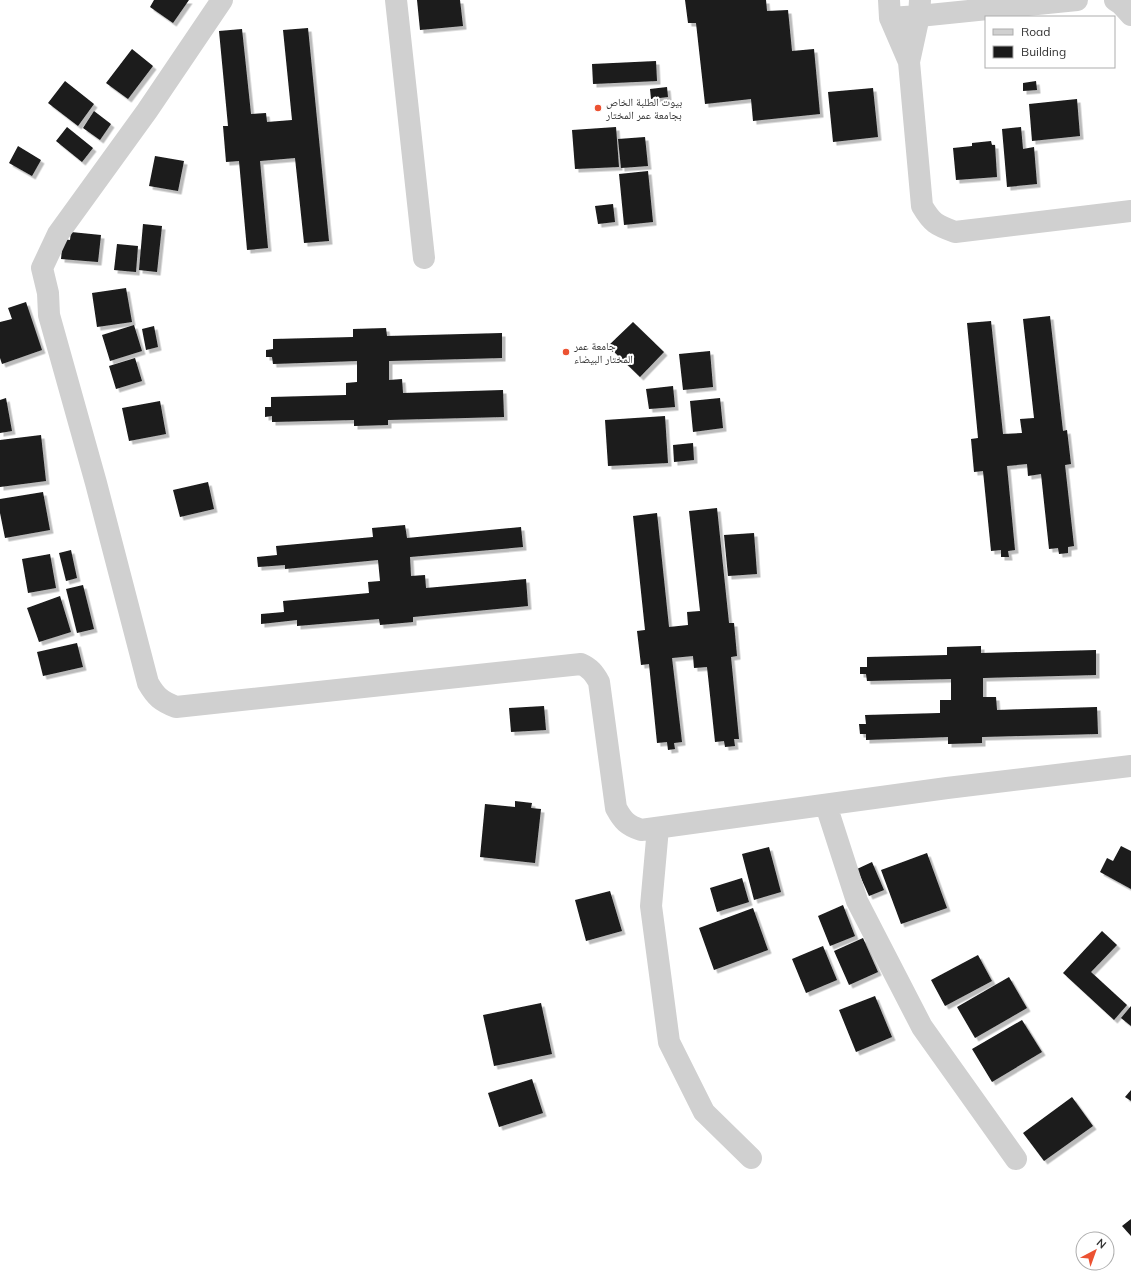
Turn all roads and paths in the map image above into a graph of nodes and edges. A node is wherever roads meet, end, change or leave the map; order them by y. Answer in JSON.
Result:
{"nodes":[{"id":1,"x":222,"y":0,"type":"edge"},
{"id":2,"x":396,"y":0,"type":"edge"},
{"id":3,"x":1077,"y":0,"type":"edge"},
{"id":4,"x":1115,"y":0,"type":"edge"},
{"id":5,"x":920,"y":8,"type":"edge"},
{"id":6,"x":890,"y":9,"type":"edge"},
{"id":7,"x":1131,"y":15,"type":"edge"},
{"id":8,"x":909,"y":62,"type":"junction"},
{"id":9,"x":1131,"y":210,"type":"edge"},
{"id":10,"x":424,"y":258,"type":"dead end"},
{"id":11,"x":1131,"y":766,"type":"edge"},
{"id":12,"x":826,"y":805,"type":"junction"},
{"id":13,"x":658,"y":828,"type":"junction"},
{"id":14,"x":751,"y":1158,"type":"dead end"},
{"id":15,"x":1016,"y":1159,"type":"dead end"}],
"edges":[{"from":1,"to":13,"type":"street"},
{"from":2,"to":10,"type":"street"},
{"from":3,"to":5,"type":"street"},
{"from":4,"to":7,"type":"street"},
{"from":5,"to":6,"type":"street"},
{"from":5,"to":8,"type":"street"},
{"from":6,"to":8,"type":"street"},
{"from":8,"to":9,"type":"street"},
{"from":11,"to":12,"type":"street"},
{"from":12,"to":13,"type":"street"},
{"from":12,"to":15,"type":"street"},
{"from":13,"to":14,"type":"street"}]}
